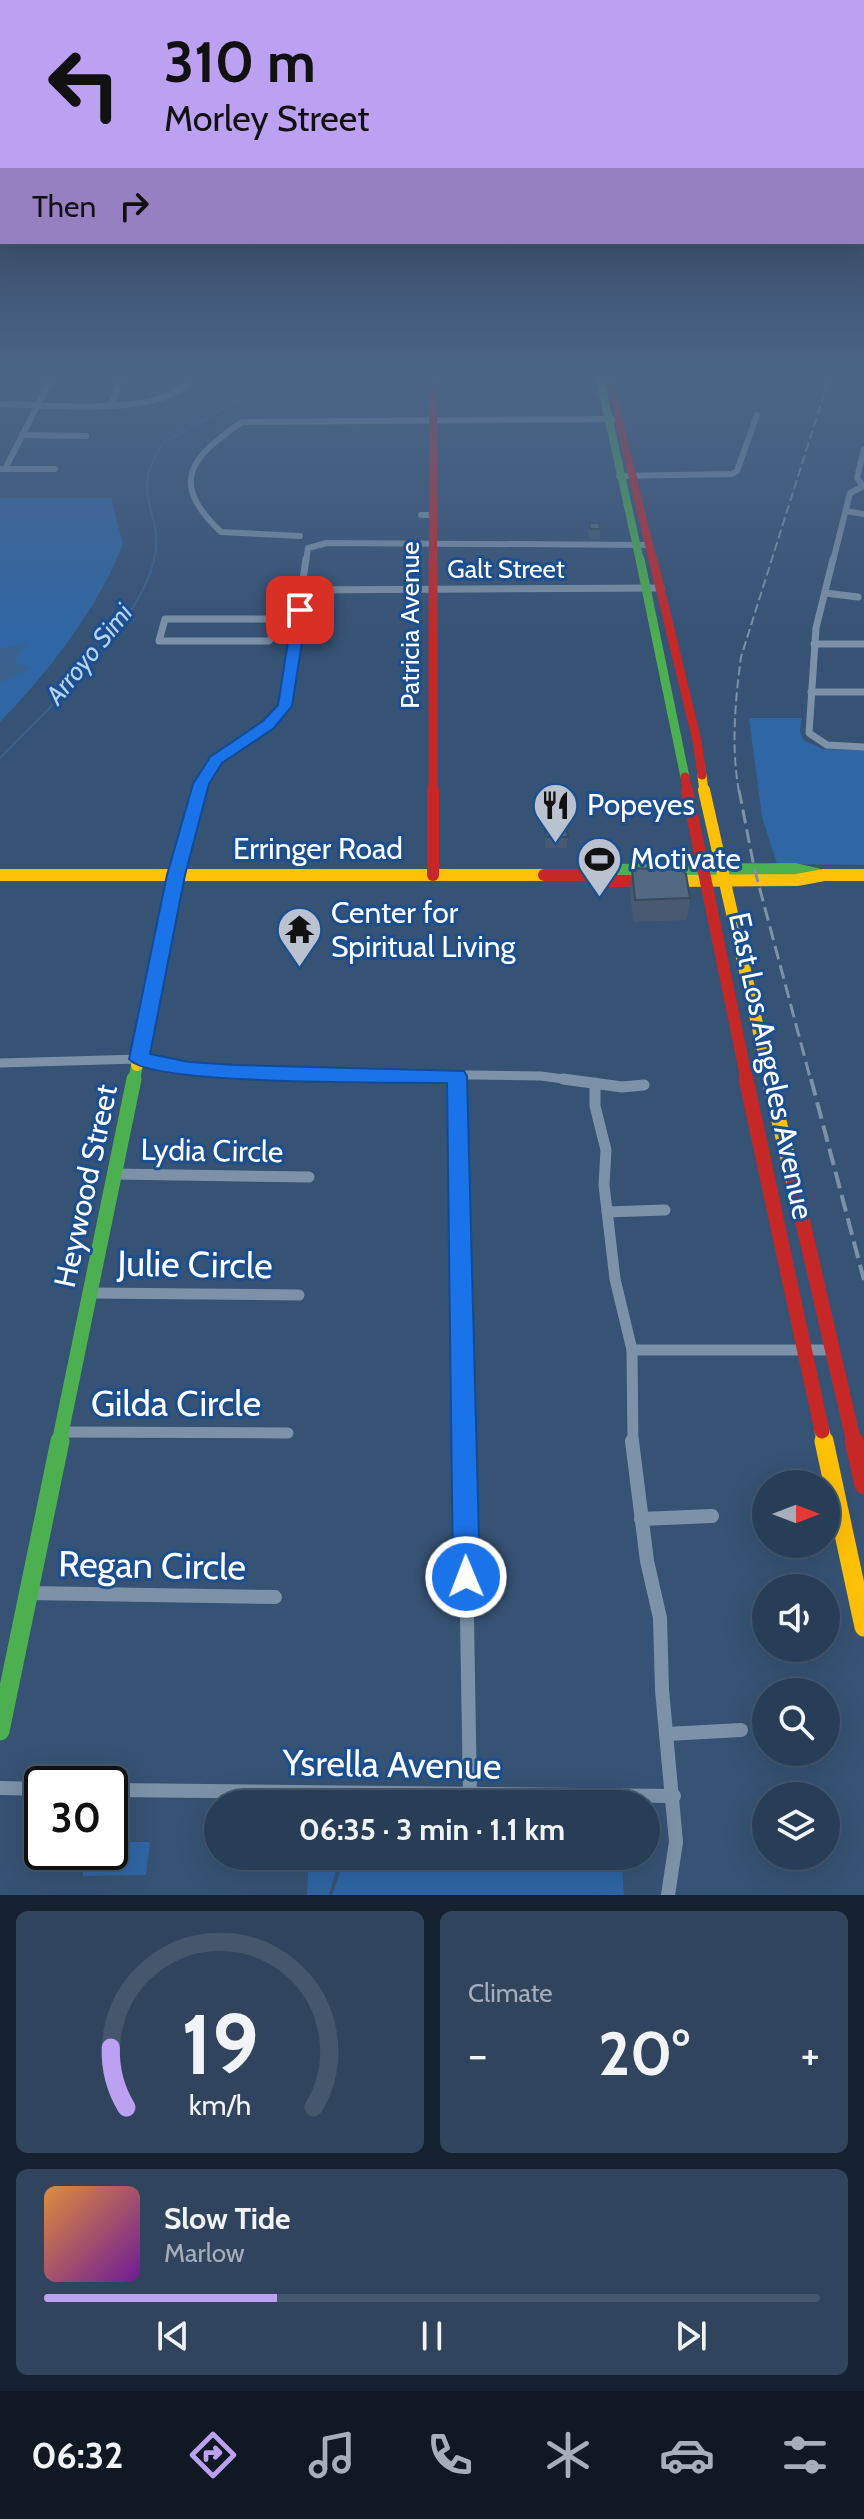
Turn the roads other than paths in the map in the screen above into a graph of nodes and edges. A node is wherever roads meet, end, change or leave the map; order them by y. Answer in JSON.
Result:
{"nodes":[{"id":1,"x":195,"y":463,"type":"edge"},
{"id":2,"x":430,"y":463,"type":"edge"},
{"id":3,"x":618,"y":463,"type":"edge"},
{"id":4,"x":629,"y":463,"type":"edge"},
{"id":5,"x":740,"y":463,"type":"edge"},
{"id":6,"x":861,"y":463,"type":"edge"},
{"id":7,"x":2,"y":469,"type":"edge"},
{"id":8,"x":55,"y":469,"type":"dead end"},
{"id":9,"x":619,"y":476,"type":"junction"},
{"id":10,"x":633,"y":476,"type":"junction"},
{"id":11,"x":864,"y":486,"type":"edge"},
{"id":12,"x":846,"y":511,"type":"junction"},
{"id":13,"x":864,"y":514,"type":"edge"},
{"id":14,"x":300,"y":536,"type":"dead end"},
{"id":15,"x":433,"y":543,"type":"junction"},
{"id":16,"x":636,"y":544,"type":"junction"},
{"id":17,"x":650,"y":545,"type":"junction"},
{"id":18,"x":647,"y":588,"type":"junction"},
{"id":19,"x":661,"y":588,"type":"junction"},
{"id":20,"x":303,"y":590,"type":"junction"},
{"id":21,"x":432,"y":590,"type":"junction"},
{"id":22,"x":825,"y":593,"type":"junction"},
{"id":23,"x":858,"y":597,"type":"dead end"},
{"id":24,"x":277,"y":630,"type":"junction"},
{"id":25,"x":297,"y":630,"type":"junction"},
{"id":26,"x":814,"y":644,"type":"junction"},
{"id":27,"x":864,"y":644,"type":"edge"},
{"id":28,"x":811,"y":692,"type":"junction"},
{"id":29,"x":864,"y":692,"type":"edge"},
{"id":30,"x":864,"y":747,"type":"edge"},
{"id":31,"x":0,"y":875,"type":"edge"},
{"id":32,"x":176,"y":875,"type":"junction"},
{"id":33,"x":433,"y":875,"type":"junction"},
{"id":34,"x":703,"y":875,"type":"junction"},
{"id":35,"x":721,"y":875,"type":"junction"},
{"id":36,"x":864,"y":875,"type":"edge"},
{"id":37,"x":139,"y":1059,"type":"junction"},
{"id":38,"x":1,"y":1065,"type":"edge"},
{"id":39,"x":457,"y":1076,"type":"junction"},
{"id":40,"x":595,"y":1083,"type":"junction"},
{"id":41,"x":644,"y":1085,"type":"dead end"},
{"id":42,"x":115,"y":1174,"type":"junction"},
{"id":43,"x":309,"y":1177,"type":"dead end"},
{"id":44,"x":665,"y":1210,"type":"dead end"},
{"id":45,"x":607,"y":1212,"type":"junction"},
{"id":46,"x":91,"y":1293,"type":"junction"},
{"id":47,"x":299,"y":1295,"type":"dead end"},
{"id":48,"x":632,"y":1350,"type":"junction"},
{"id":49,"x":806,"y":1350,"type":"junction"},
{"id":50,"x":832,"y":1350,"type":"junction"},
{"id":51,"x":63,"y":1432,"type":"junction"},
{"id":52,"x":288,"y":1433,"type":"dead end"},
{"id":53,"x":864,"y":1485,"type":"edge"},
{"id":54,"x":712,"y":1516,"type":"dead end"},
{"id":55,"x":641,"y":1519,"type":"junction"},
{"id":56,"x":28,"y":1593,"type":"junction"},
{"id":57,"x":275,"y":1597,"type":"dead end"},
{"id":58,"x":864,"y":1627,"type":"edge"},
{"id":59,"x":741,"y":1730,"type":"dead end"},
{"id":60,"x":0,"y":1731,"type":"edge"},
{"id":61,"x":667,"y":1734,"type":"junction"},
{"id":62,"x":0,"y":1788,"type":"edge"},
{"id":63,"x":24,"y":1789,"type":"edge"},
{"id":64,"x":128,"y":1790,"type":"edge"},
{"id":65,"x":470,"y":1790,"type":"edge"},
{"id":66,"x":204,"y":1792,"type":"edge"},
{"id":67,"x":660,"y":1796,"type":"edge"},
{"id":68,"x":674,"y":1796,"type":"junction"},
{"id":69,"x":668,"y":1895,"type":"edge"}],
"edges":[{"from":1,"to":14,"type":"street"},
{"from":2,"to":15,"type":"main road","name":"Patricia Avenue"},
{"from":3,"to":9,"type":"main road","name":"East Los Angeles Avenue"},
{"from":4,"to":10,"type":"main road","name":"East Los Angeles Avenue"},
{"from":5,"to":10,"type":"street"},
{"from":6,"to":11,"type":"street"},
{"from":7,"to":8,"type":"street"},
{"from":9,"to":10,"type":"street"},
{"from":9,"to":16,"type":"main road","name":"East Los Angeles Avenue"},
{"from":10,"to":17,"type":"main road","name":"East Los Angeles Avenue"},
{"from":11,"to":12,"type":"street"},
{"from":12,"to":13,"type":"street"},
{"from":12,"to":22,"type":"street"},
{"from":15,"to":16,"type":"street"},
{"from":15,"to":20,"type":"street","name":"Heywood Street"},
{"from":15,"to":21,"type":"main road","name":"Patricia Avenue"},
{"from":16,"to":17,"type":"street"},
{"from":16,"to":18,"type":"main road","name":"East Los Angeles Avenue"},
{"from":17,"to":19,"type":"main road","name":"East Los Angeles Avenue"},
{"from":18,"to":19,"type":"street","name":"Galt Street"},
{"from":18,"to":21,"type":"street","name":"Galt Street"},
{"from":18,"to":34,"type":"main road","name":"East Los Angeles Avenue"},
{"from":19,"to":35,"type":"main road","name":"East Los Angeles Avenue"},
{"from":20,"to":21,"type":"street","name":"Galt Street"},
{"from":20,"to":25,"type":"street","name":"Heywood Street"},
{"from":21,"to":33,"type":"main road","name":"Patricia Avenue"},
{"from":22,"to":23,"type":"street"},
{"from":22,"to":26,"type":"street"},
{"from":24,"to":24,"type":"street"},
{"from":24,"to":25,"type":"street"},
{"from":25,"to":32,"type":"street","name":"Heywood Street"},
{"from":26,"to":27,"type":"street"},
{"from":26,"to":28,"type":"street"},
{"from":28,"to":29,"type":"street"},
{"from":28,"to":30,"type":"street"},
{"from":31,"to":32,"type":"main road","name":"Erringer Road"},
{"from":32,"to":33,"type":"main road","name":"Erringer Road"},
{"from":32,"to":37,"type":"main road","name":"Heywood Street"},
{"from":33,"to":34,"type":"main road","name":"Erringer Road"},
{"from":34,"to":35,"type":"main road","name":"Erringer Road"},
{"from":34,"to":49,"type":"main road","name":"East Los Angeles Avenue"},
{"from":35,"to":36,"type":"main road","name":"Erringer Road"},
{"from":35,"to":50,"type":"main road","name":"East Los Angeles Avenue"},
{"from":37,"to":38,"type":"street"},
{"from":37,"to":39,"type":"street"},
{"from":37,"to":42,"type":"main road","name":"Heywood Street"},
{"from":39,"to":40,"type":"street"},
{"from":39,"to":65,"type":"street"},
{"from":40,"to":41,"type":"street"},
{"from":40,"to":45,"type":"street"},
{"from":42,"to":43,"type":"street","name":"Lydia Circle"},
{"from":42,"to":46,"type":"main road","name":"Heywood Street"},
{"from":44,"to":45,"type":"street"},
{"from":45,"to":48,"type":"street"},
{"from":46,"to":47,"type":"street","name":"Julie Circle"},
{"from":46,"to":51,"type":"main road","name":"Heywood Street"},
{"from":48,"to":49,"type":"street"},
{"from":48,"to":55,"type":"street"},
{"from":49,"to":50,"type":"street"},
{"from":49,"to":58,"type":"main road","name":"East Los Angeles Avenue"},
{"from":50,"to":53,"type":"main road","name":"East Los Angeles Avenue"},
{"from":51,"to":52,"type":"street","name":"Gilda Circle"},
{"from":51,"to":56,"type":"main road","name":"Heywood Street"},
{"from":54,"to":55,"type":"street"},
{"from":55,"to":61,"type":"street"},
{"from":56,"to":57,"type":"street","name":"Regan Circle"},
{"from":56,"to":60,"type":"main road","name":"Heywood Street"},
{"from":59,"to":61,"type":"street"},
{"from":61,"to":68,"type":"street"},
{"from":62,"to":63,"type":"street"},
{"from":64,"to":66,"type":"street","name":"Ysrella Avenue"},
{"from":67,"to":68,"type":"street","name":"Ysrella Avenue"},
{"from":68,"to":69,"type":"street"}]}
